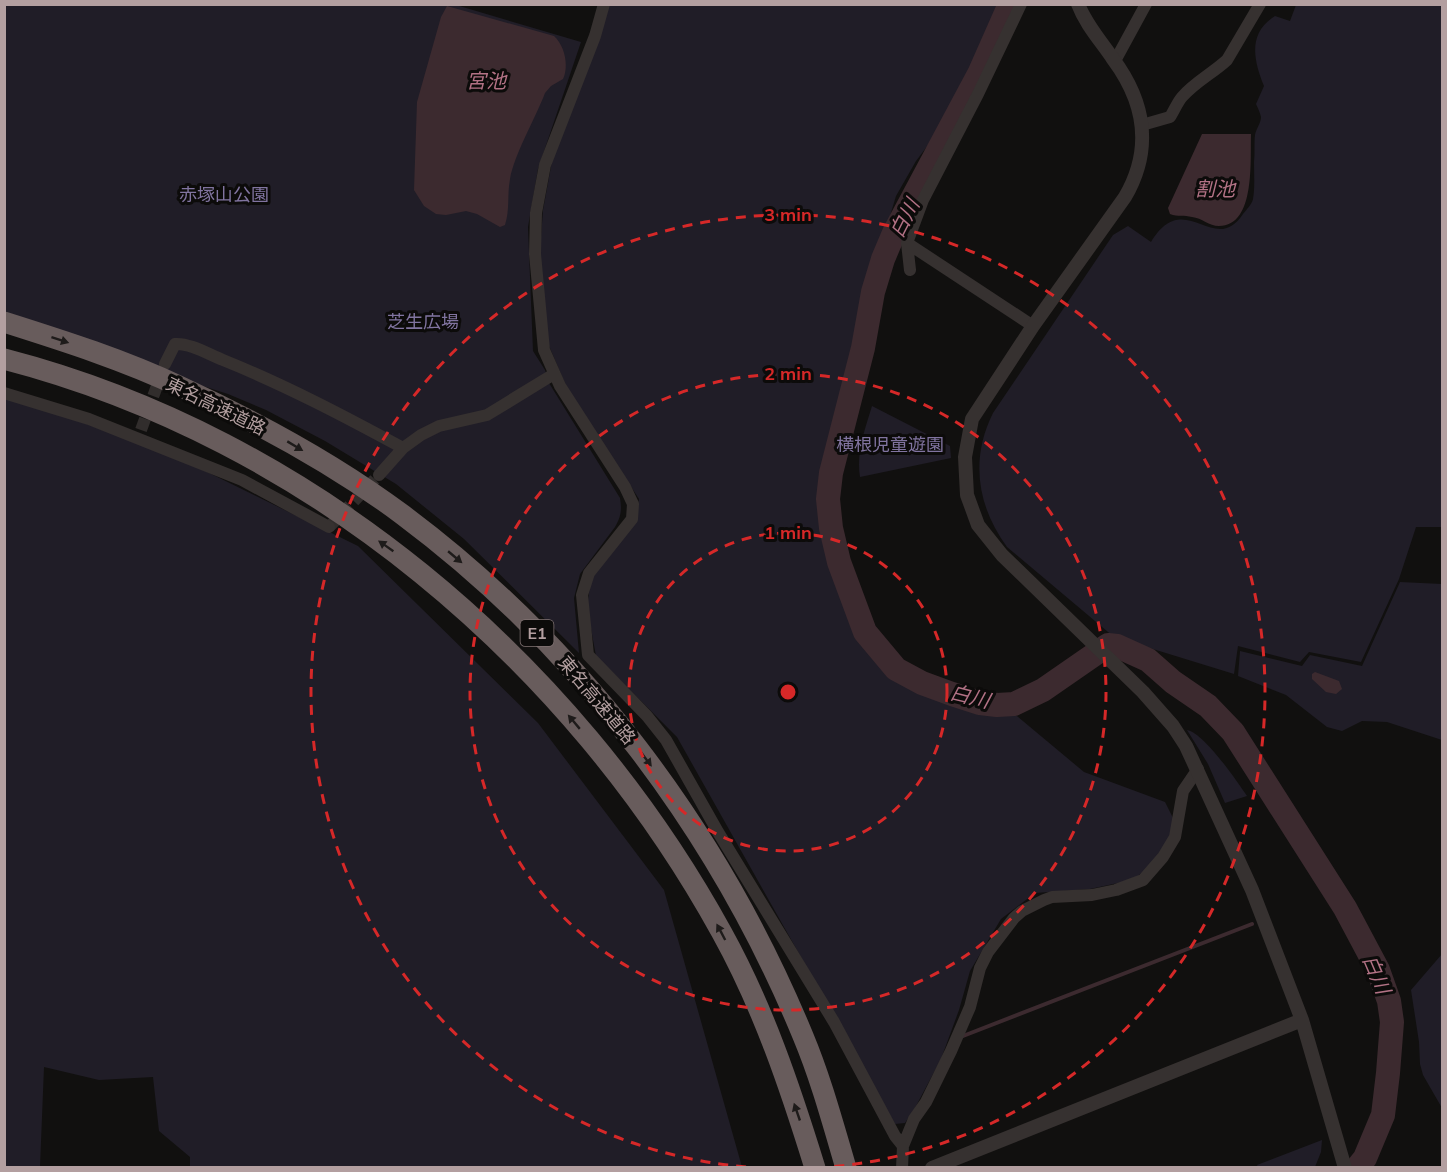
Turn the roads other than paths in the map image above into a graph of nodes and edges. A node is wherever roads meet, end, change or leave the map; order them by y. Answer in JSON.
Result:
{"nodes":[{"id":1,"x":604,"y":4,"type":"edge"},
{"id":2,"x":1021,"y":4,"type":"edge"},
{"id":3,"x":1078,"y":4,"type":"edge"},
{"id":4,"x":1146,"y":4,"type":"edge"},
{"id":5,"x":1260,"y":4,"type":"edge"},
{"id":6,"x":1115,"y":61,"type":"junction"},
{"id":7,"x":1142,"y":125,"type":"junction"},
{"id":8,"x":907,"y":243,"type":"junction"},
{"id":9,"x":910,"y":270,"type":"dead end"},
{"id":10,"x":4,"y":322,"type":"edge"},
{"id":11,"x":1033,"y":326,"type":"junction"},
{"id":12,"x":4,"y":359,"type":"edge"},
{"id":13,"x":165,"y":364,"type":"tunnel mouth"},
{"id":14,"x":554,"y":374,"type":"junction"},
{"id":15,"x":4,"y":393,"type":"edge"},
{"id":16,"x":403,"y":448,"type":"junction"},
{"id":17,"x":379,"y":475,"type":"tunnel mouth"},
{"id":18,"x":329,"y":527,"type":"dead end"},
{"id":19,"x":1198,"y":769,"type":"junction"},
{"id":20,"x":1302,"y":1020,"type":"junction"},
{"id":21,"x":903,"y":1146,"type":"junction"},
{"id":22,"x":815,"y":1167,"type":"edge"},
{"id":23,"x":846,"y":1167,"type":"edge"},
{"id":24,"x":902,"y":1167,"type":"edge"},
{"id":25,"x":932,"y":1167,"type":"edge"},
{"id":26,"x":1345,"y":1167,"type":"edge"}],
"edges":[{"from":1,"to":14,"type":"street"},
{"from":2,"to":8,"type":"street"},
{"from":3,"to":6,"type":"street"},
{"from":4,"to":6,"type":"street"},
{"from":5,"to":7,"type":"street"},
{"from":6,"to":7,"type":"street"},
{"from":7,"to":11,"type":"street"},
{"from":8,"to":9,"type":"street"},
{"from":8,"to":11,"type":"street"},
{"from":10,"to":23,"type":"highway","name":"東名高速道路","number":"E1","one_way":true},
{"from":11,"to":19,"type":"street"},
{"from":22,"to":12,"type":"highway","name":"東名高速道路","number":"E1","one_way":true},
{"from":13,"to":16,"type":"street"},
{"from":14,"to":16,"type":"street"},
{"from":14,"to":21,"type":"street"},
{"from":15,"to":18,"type":"street"},
{"from":16,"to":17,"type":"street"},
{"from":19,"to":20,"type":"street"},
{"from":19,"to":21,"type":"street"},
{"from":20,"to":25,"type":"street"},
{"from":20,"to":26,"type":"street"},
{"from":21,"to":24,"type":"street"}]}
